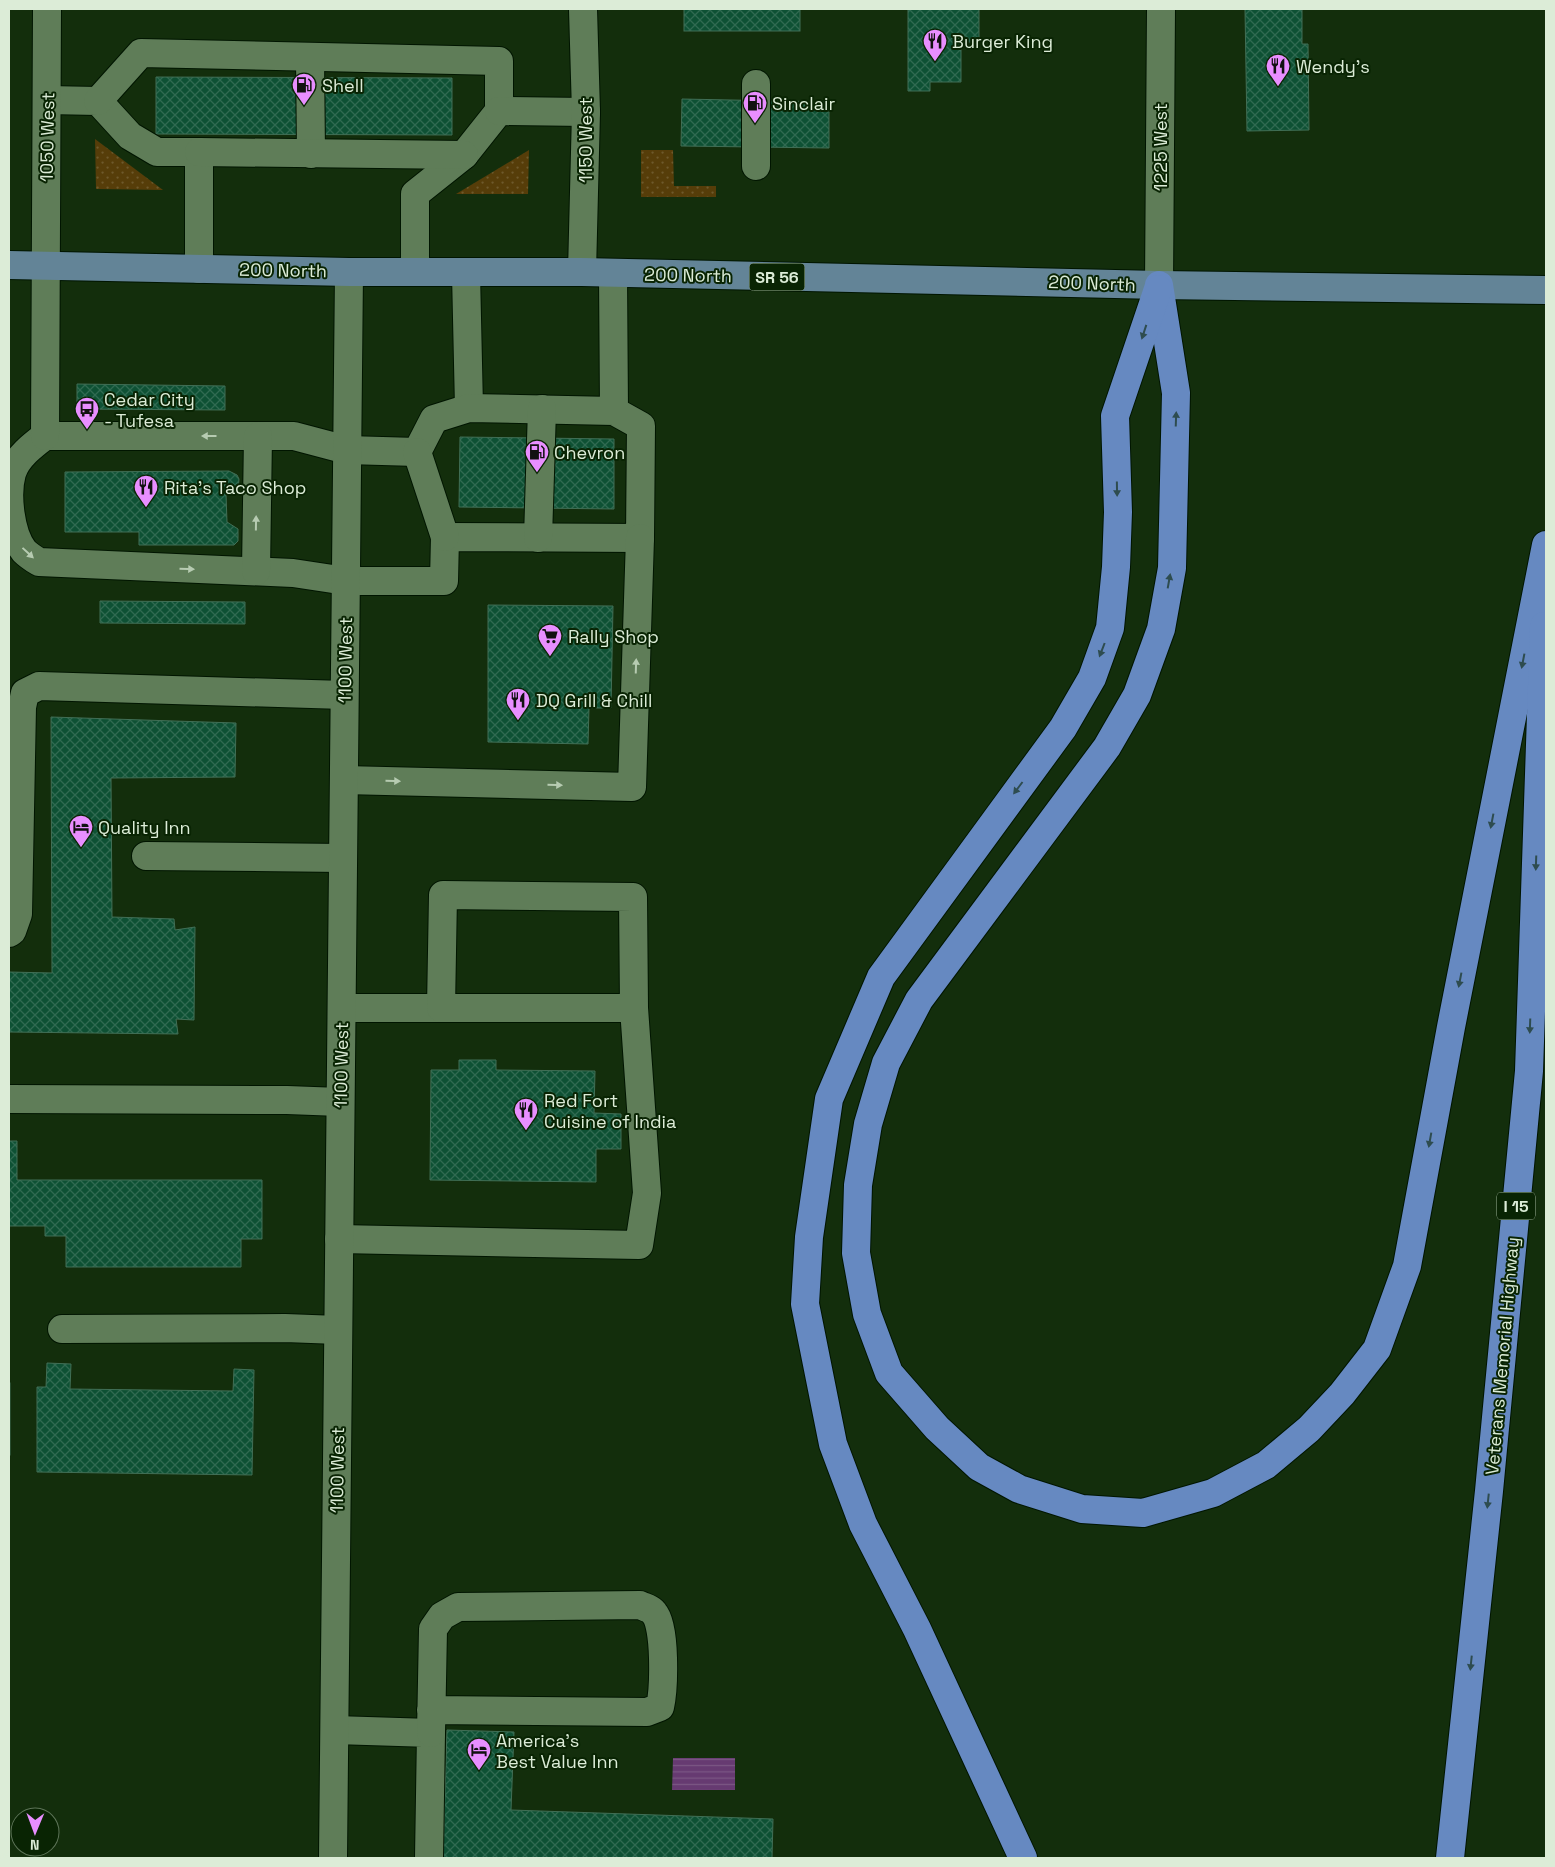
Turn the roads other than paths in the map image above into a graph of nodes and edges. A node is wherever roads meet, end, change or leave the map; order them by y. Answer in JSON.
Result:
{"nodes":[{"id":1,"x":47,"y":9,"type":"edge"},
{"id":2,"x":583,"y":9,"type":"edge"},
{"id":3,"x":1161,"y":9,"type":"edge"},
{"id":4,"x":310,"y":57,"type":"junction"},
{"id":5,"x":756,"y":84,"type":"dead end"},
{"id":6,"x":47,"y":100,"type":"junction"},
{"id":7,"x":98,"y":101,"type":"junction"},
{"id":8,"x":500,"y":111,"type":"junction"},
{"id":9,"x":586,"y":112,"type":"junction"},
{"id":10,"x":199,"y":152,"type":"junction"},
{"id":11,"x":311,"y":154,"type":"junction"},
{"id":12,"x":464,"y":155,"type":"junction"},
{"id":13,"x":756,"y":166,"type":"dead end"},
{"id":14,"x":9,"y":265,"type":"edge"},
{"id":15,"x":45,"y":265,"type":"junction"},
{"id":16,"x":199,"y":269,"type":"junction"},
{"id":17,"x":349,"y":272,"type":"junction"},
{"id":18,"x":416,"y":272,"type":"junction"},
{"id":19,"x":582,"y":272,"type":"junction"},
{"id":20,"x":466,"y":273,"type":"junction"},
{"id":21,"x":613,"y":274,"type":"junction"},
{"id":22,"x":1159,"y":285,"type":"junction"},
{"id":23,"x":1546,"y":290,"type":"edge"},
{"id":24,"x":469,"y":408,"type":"junction"},
{"id":25,"x":542,"y":409,"type":"junction"},
{"id":26,"x":614,"y":411,"type":"junction"},
{"id":27,"x":45,"y":436,"type":"junction"},
{"id":28,"x":258,"y":436,"type":"junction"},
{"id":29,"x":347,"y":450,"type":"junction"},
{"id":30,"x":418,"y":452,"type":"junction"},
{"id":31,"x":445,"y":537,"type":"junction"},
{"id":32,"x":538,"y":538,"type":"junction"},
{"id":33,"x":640,"y":538,"type":"junction"},
{"id":34,"x":1546,"y":544,"type":"edge"},
{"id":35,"x":1546,"y":552,"type":"edge"},
{"id":36,"x":256,"y":572,"type":"junction"},
{"id":37,"x":346,"y":581,"type":"junction"},
{"id":38,"x":344,"y":695,"type":"junction"},
{"id":39,"x":344,"y":780,"type":"junction"},
{"id":40,"x":146,"y":856,"type":"dead end"},
{"id":41,"x":343,"y":858,"type":"junction"},
{"id":42,"x":9,"y":933,"type":"edge"},
{"id":43,"x":342,"y":1008,"type":"junction"},
{"id":44,"x":441,"y":1008,"type":"junction"},
{"id":45,"x":634,"y":1008,"type":"junction"},
{"id":46,"x":9,"y":1099,"type":"edge"},
{"id":47,"x":340,"y":1102,"type":"junction"},
{"id":48,"x":339,"y":1239,"type":"junction"},
{"id":49,"x":62,"y":1329,"type":"dead end"},
{"id":50,"x":338,"y":1330,"type":"junction"},
{"id":51,"x":431,"y":1722,"type":"junction"},
{"id":52,"x":334,"y":1730,"type":"junction"},
{"id":53,"x":333,"y":1858,"type":"edge"},
{"id":54,"x":429,"y":1858,"type":"edge"},
{"id":55,"x":1024,"y":1858,"type":"edge"},
{"id":56,"x":1450,"y":1858,"type":"edge"}],
"edges":[{"from":1,"to":6,"type":"street","name":"1050 West"},
{"from":2,"to":9,"type":"street","name":"1150 West"},
{"from":3,"to":22,"type":"street","name":"1225 West"},
{"from":4,"to":7,"type":"street"},
{"from":4,"to":8,"type":"street"},
{"from":4,"to":11,"type":"street"},
{"from":5,"to":13,"type":"street"},
{"from":6,"to":7,"type":"street"},
{"from":6,"to":15,"type":"street","name":"1050 West"},
{"from":7,"to":10,"type":"street"},
{"from":8,"to":9,"type":"street"},
{"from":8,"to":12,"type":"street"},
{"from":9,"to":19,"type":"street","name":"1150 West"},
{"from":10,"to":11,"type":"street"},
{"from":10,"to":16,"type":"street"},
{"from":11,"to":12,"type":"street"},
{"from":12,"to":18,"type":"street"},
{"from":14,"to":15,"type":"main road","name":"200 North","number":"SR 56"},
{"from":15,"to":16,"type":"main road","name":"200 North","number":"SR 56"},
{"from":15,"to":27,"type":"street","name":"1050 West"},
{"from":16,"to":17,"type":"main road","name":"200 North","number":"SR 56"},
{"from":17,"to":18,"type":"main road","name":"200 North","number":"SR 56"},
{"from":17,"to":29,"type":"street","name":"1100 West"},
{"from":18,"to":20,"type":"main road","name":"200 North","number":"SR 56"},
{"from":19,"to":20,"type":"main road","name":"200 North","number":"SR 56"},
{"from":19,"to":21,"type":"main road","name":"200 North","number":"SR 56"},
{"from":20,"to":24,"type":"street"},
{"from":21,"to":22,"type":"main road","name":"200 North","number":"SR 56"},
{"from":21,"to":26,"type":"street"},
{"from":22,"to":23,"type":"main road","name":"200 North","number":"SR 56"},
{"from":34,"to":22,"type":"highway","one_way":true},
{"from":22,"to":55,"type":"highway","one_way":true},
{"from":24,"to":25,"type":"street"},
{"from":24,"to":30,"type":"street"},
{"from":25,"to":26,"type":"street"},
{"from":25,"to":32,"type":"street"},
{"from":26,"to":33,"type":"street"},
{"from":28,"to":27,"type":"street","one_way":true},
{"from":27,"to":36,"type":"street","one_way":true},
{"from":28,"to":29,"type":"street"},
{"from":36,"to":28,"type":"street","one_way":true},
{"from":29,"to":30,"type":"street"},
{"from":29,"to":37,"type":"street","name":"1100 West"},
{"from":30,"to":31,"type":"street"},
{"from":31,"to":32,"type":"street"},
{"from":31,"to":37,"type":"street"},
{"from":32,"to":33,"type":"street"},
{"from":39,"to":33,"type":"street","one_way":true},
{"from":35,"to":56,"type":"highway","name":"Veterans Memorial Highway","number":"I 15","one_way":true},
{"from":36,"to":37,"type":"street"},
{"from":37,"to":38,"type":"street","name":"1100 West"},
{"from":38,"to":39,"type":"street","name":"1100 West"},
{"from":38,"to":42,"type":"street"},
{"from":39,"to":41,"type":"street","name":"1100 West"},
{"from":40,"to":41,"type":"street"},
{"from":41,"to":43,"type":"street","name":"1100 West"},
{"from":43,"to":44,"type":"street"},
{"from":43,"to":47,"type":"street","name":"1100 West"},
{"from":44,"to":45,"type":"street"},
{"from":44,"to":45,"type":"street"},
{"from":45,"to":48,"type":"street"},
{"from":46,"to":47,"type":"street"},
{"from":47,"to":48,"type":"street","name":"1100 West"},
{"from":48,"to":50,"type":"street","name":"1100 West"},
{"from":49,"to":50,"type":"street"},
{"from":50,"to":52,"type":"street","name":"1100 West"},
{"from":51,"to":51,"type":"street"},
{"from":51,"to":52,"type":"street"},
{"from":51,"to":54,"type":"street"},
{"from":52,"to":53,"type":"street","name":"1100 West"}]}
